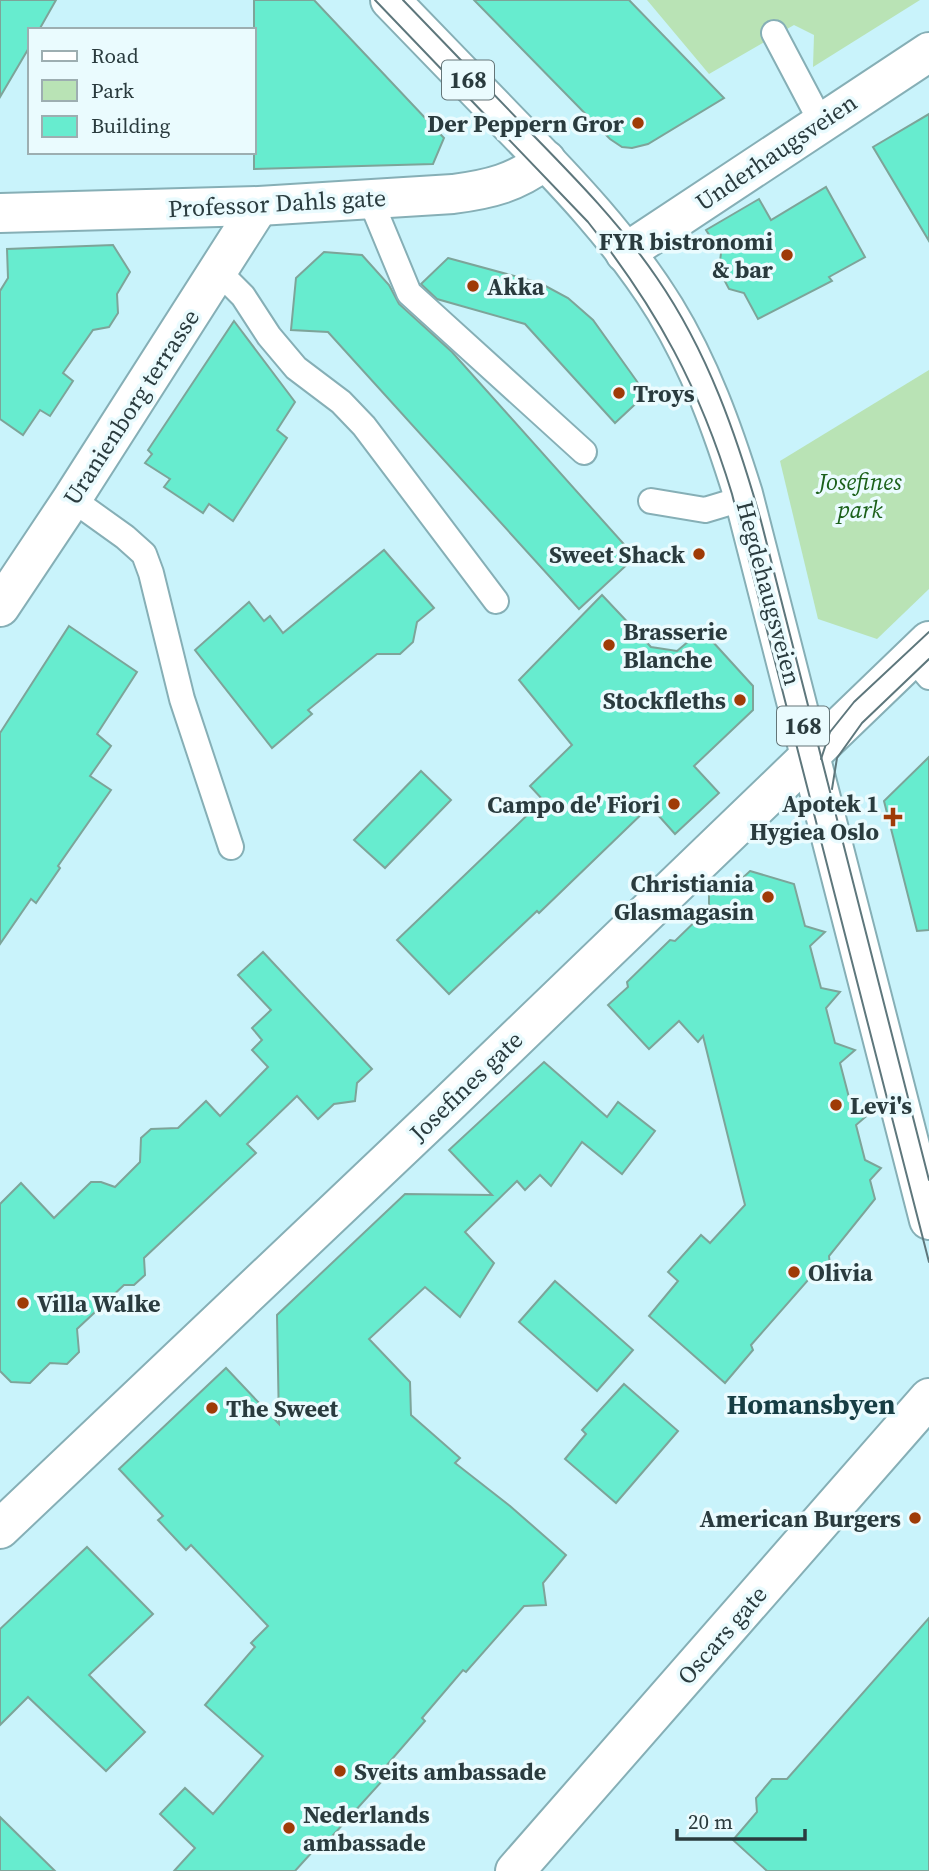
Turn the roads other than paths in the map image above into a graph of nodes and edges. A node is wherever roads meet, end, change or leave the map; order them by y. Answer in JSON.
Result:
{"nodes":[{"id":1,"x":390,"y":0,"type":"edge"},
{"id":2,"x":774,"y":33,"type":"dead end"},
{"id":3,"x":929,"y":52,"type":"edge"},
{"id":4,"x":821,"y":122,"type":"junction"},
{"id":5,"x":546,"y":160,"type":"junction"},
{"id":6,"x":370,"y":199,"type":"junction"},
{"id":7,"x":259,"y":206,"type":"junction"},
{"id":8,"x":0,"y":213,"type":"edge"},
{"id":9,"x":618,"y":244,"type":"junction"},
{"id":10,"x":218,"y":271,"type":"junction"},
{"id":11,"x":584,"y":452,"type":"dead end"},
{"id":12,"x":744,"y":498,"type":"junction"},
{"id":13,"x":72,"y":499,"type":"junction"},
{"id":14,"x":651,"y":501,"type":"dead end"},
{"id":15,"x":496,"y":601,"type":"dead end"},
{"id":16,"x":0,"y":607,"type":"edge"},
{"id":17,"x":923,"y":658,"type":"edge"},
{"id":18,"x":810,"y":755,"type":"junction"},
{"id":19,"x":231,"y":847,"type":"dead end"},
{"id":20,"x":929,"y":1220,"type":"edge"},
{"id":21,"x":929,"y":1398,"type":"edge"},
{"id":22,"x":0,"y":1529,"type":"edge"},
{"id":23,"x":515,"y":1871,"type":"edge"}],
"edges":[{"from":1,"to":5,"type":"street","number":"168"},
{"from":2,"to":4,"type":"lane"},
{"from":3,"to":4,"type":"street","name":"Underhaugsveien"},
{"from":4,"to":9,"type":"street","name":"Underhaugsveien"},
{"from":5,"to":6,"type":"street","name":"Professor Dahls gate"},
{"from":5,"to":9,"type":"street","number":"168"},
{"from":6,"to":7,"type":"street","name":"Professor Dahls gate"},
{"from":6,"to":11,"type":"lane"},
{"from":7,"to":8,"type":"street","name":"Professor Dahls gate"},
{"from":7,"to":10,"type":"street","name":"Uranienborg terrasse"},
{"from":9,"to":12,"type":"street","name":"Hegdehaugsveien","number":"168"},
{"from":10,"to":13,"type":"street","name":"Uranienborg terrasse"},
{"from":10,"to":15,"type":"lane"},
{"from":12,"to":14,"type":"lane"},
{"from":12,"to":18,"type":"street","name":"Hegdehaugsveien","number":"168"},
{"from":13,"to":16,"type":"street","name":"Uranienborg terrasse"},
{"from":13,"to":19,"type":"lane"},
{"from":17,"to":18,"type":"street","name":"Josefines gate"},
{"from":18,"to":20,"type":"street","name":"Hegdehaugsveien","number":"168"},
{"from":18,"to":22,"type":"street","name":"Josefines gate"},
{"from":21,"to":23,"type":"street","name":"Oscars gate"}]}
